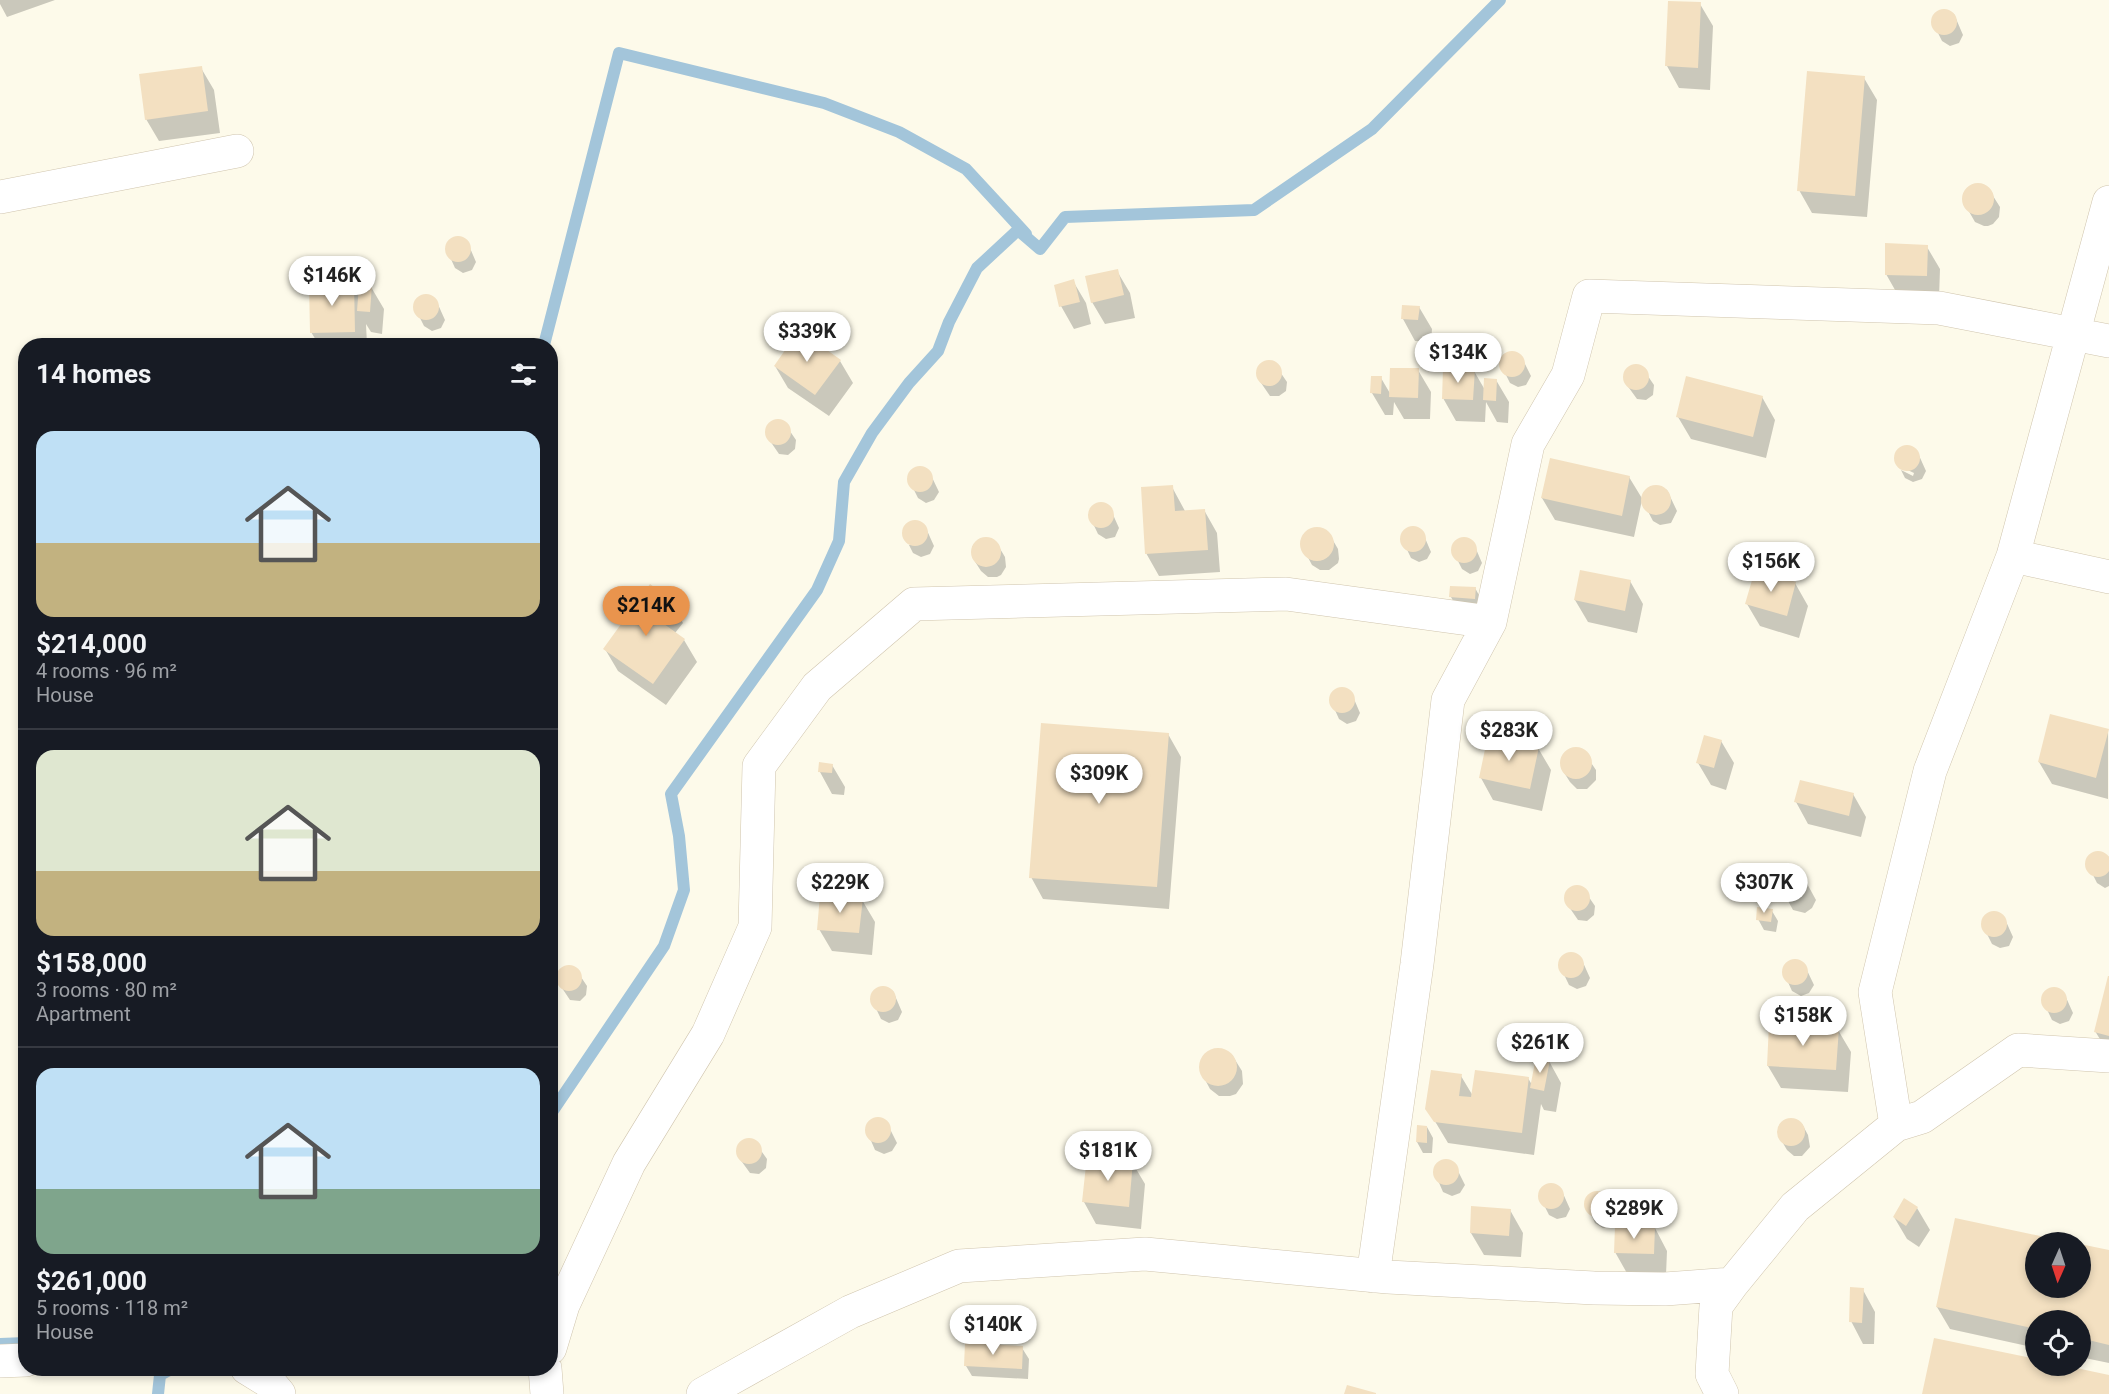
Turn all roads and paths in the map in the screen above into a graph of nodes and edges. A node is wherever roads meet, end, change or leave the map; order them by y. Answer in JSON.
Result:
{"nodes":[{"id":1,"x":237,"y":151,"type":"dead end"},
{"id":2,"x":0,"y":197,"type":"edge"},
{"id":3,"x":2109,"y":202,"type":"edge"},
{"id":4,"x":2073,"y":334,"type":"junction"},
{"id":5,"x":2109,"y":341,"type":"edge"},
{"id":6,"x":2013,"y":556,"type":"junction"},
{"id":7,"x":2109,"y":577,"type":"edge"},
{"id":8,"x":1490,"y":622,"type":"junction"},
{"id":9,"x":2109,"y":1056,"type":"edge"},
{"id":10,"x":1896,"y":1125,"type":"junction"},
{"id":11,"x":1373,"y":1276,"type":"junction"},
{"id":12,"x":1732,"y":1284,"type":"junction"},
{"id":13,"x":558,"y":1319,"type":"edge"},
{"id":14,"x":18,"y":1360,"type":"edge"},
{"id":15,"x":0,"y":1361,"type":"edge"},
{"id":16,"x":260,"y":1376,"type":"edge"},
{"id":17,"x":546,"y":1376,"type":"edge"},
{"id":18,"x":279,"y":1394,"type":"edge"},
{"id":19,"x":547,"y":1394,"type":"edge"},
{"id":20,"x":703,"y":1394,"type":"edge"},
{"id":21,"x":1722,"y":1394,"type":"edge"}],
"edges":[{"from":1,"to":2,"type":"street"},
{"from":3,"to":4,"type":"street"},
{"from":4,"to":5,"type":"street"},
{"from":4,"to":6,"type":"street"},
{"from":4,"to":8,"type":"street"},
{"from":6,"to":7,"type":"street"},
{"from":6,"to":10,"type":"street"},
{"from":8,"to":11,"type":"street"},
{"from":8,"to":13,"type":"street"},
{"from":9,"to":10,"type":"street"},
{"from":10,"to":12,"type":"street"},
{"from":11,"to":12,"type":"street"},
{"from":11,"to":20,"type":"street"},
{"from":12,"to":21,"type":"street"},
{"from":14,"to":15,"type":"street"},
{"from":16,"to":18,"type":"street"},
{"from":17,"to":19,"type":"street"}]}
